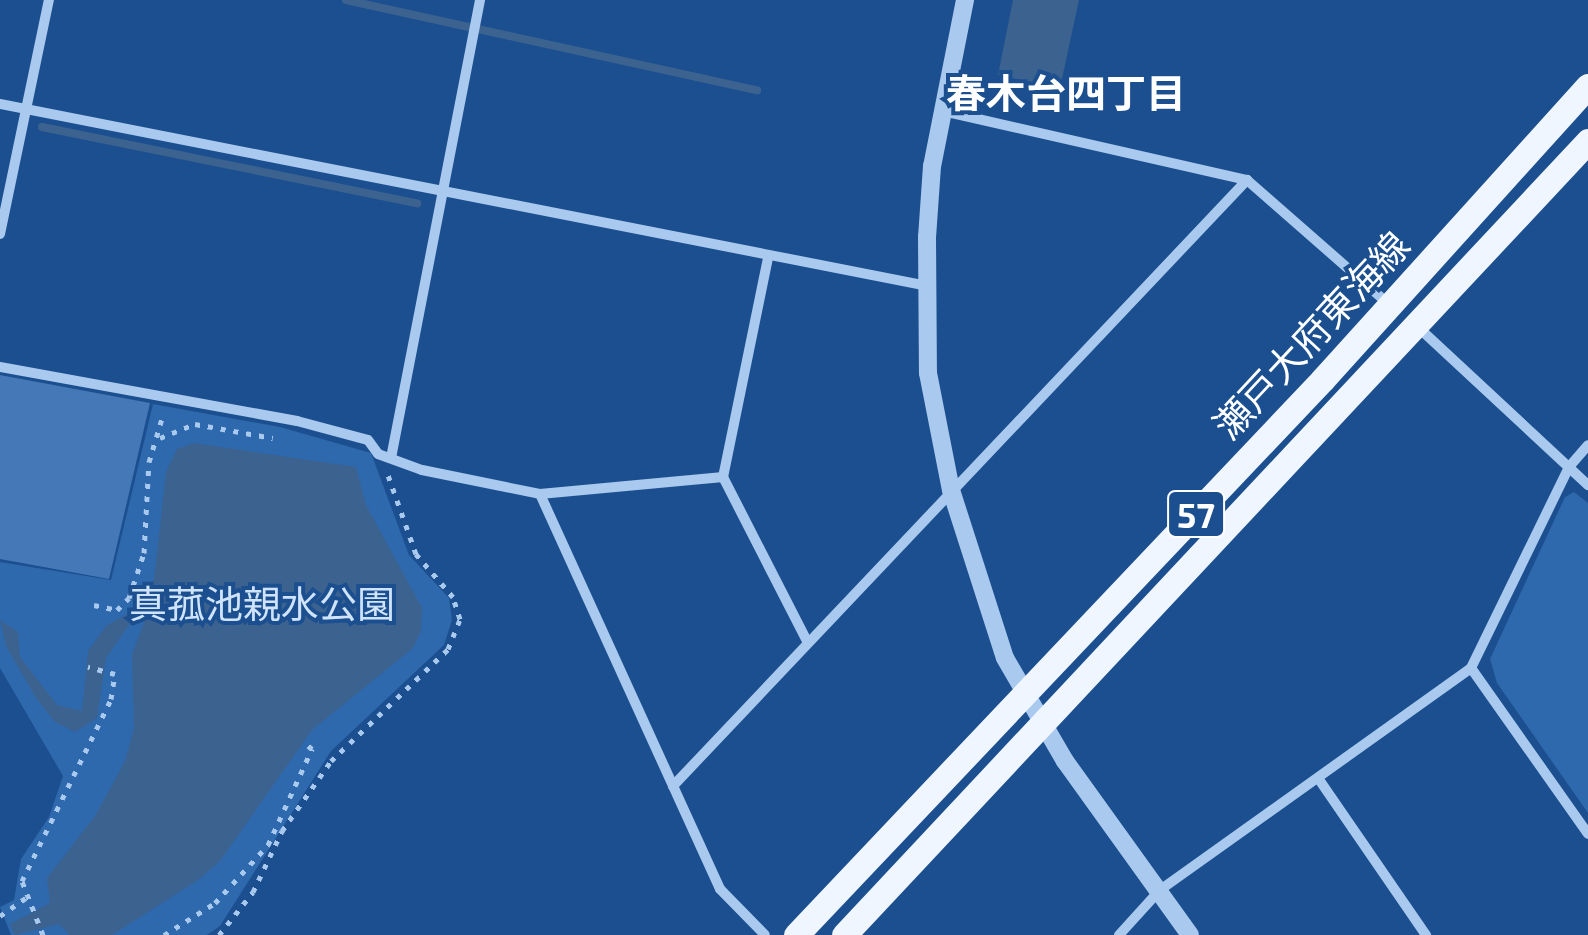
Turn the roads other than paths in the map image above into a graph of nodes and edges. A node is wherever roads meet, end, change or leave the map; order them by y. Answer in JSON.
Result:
{"nodes":[{"id":1,"x":48,"y":0,"type":"edge"},
{"id":2,"x":480,"y":0,"type":"edge"},
{"id":3,"x":966,"y":0,"type":"edge"},
{"id":4,"x":1588,"y":86,"type":"edge"},
{"id":5,"x":0,"y":104,"type":"edge"},
{"id":6,"x":25,"y":109,"type":"junction"},
{"id":7,"x":942,"y":111,"type":"junction"},
{"id":8,"x":1588,"y":140,"type":"edge"},
{"id":9,"x":1247,"y":180,"type":"junction"},
{"id":10,"x":440,"y":192,"type":"junction"},
{"id":11,"x":0,"y":234,"type":"edge"},
{"id":12,"x":768,"y":258,"type":"junction"},
{"id":13,"x":929,"y":286,"type":"junction"},
{"id":14,"x":1391,"y":306,"type":"junction"},
{"id":15,"x":1418,"y":328,"type":"junction"},
{"id":16,"x":0,"y":367,"type":"edge"},
{"id":17,"x":1588,"y":445,"type":"edge"},
{"id":18,"x":390,"y":458,"type":"junction"},
{"id":19,"x":1569,"y":467,"type":"junction"},
{"id":20,"x":723,"y":477,"type":"junction"},
{"id":21,"x":1588,"y":485,"type":"edge"},
{"id":22,"x":950,"y":490,"type":"junction"},
{"id":23,"x":540,"y":494,"type":"junction"},
{"id":24,"x":808,"y":643,"type":"junction"},
{"id":25,"x":1471,"y":668,"type":"junction"},
{"id":26,"x":1026,"y":696,"type":"junction"},
{"id":27,"x":1040,"y":721,"type":"junction"},
{"id":28,"x":1318,"y":778,"type":"junction"},
{"id":29,"x":673,"y":786,"type":"junction"},
{"id":30,"x":1588,"y":834,"type":"edge"},
{"id":31,"x":1160,"y":890,"type":"junction"},
{"id":32,"x":765,"y":935,"type":"edge"},
{"id":33,"x":796,"y":935,"type":"edge"},
{"id":34,"x":844,"y":935,"type":"edge"},
{"id":35,"x":1119,"y":935,"type":"edge"},
{"id":36,"x":1190,"y":935,"type":"edge"},
{"id":37,"x":1426,"y":935,"type":"edge"}],
"edges":[{"from":1,"to":6,"type":"street"},
{"from":2,"to":10,"type":"street"},
{"from":3,"to":7,"type":"street"},
{"from":4,"to":14,"type":"main road","name":"瀬戸大府東海線","number":"57"},
{"from":5,"to":6,"type":"street"},
{"from":6,"to":10,"type":"street"},
{"from":6,"to":11,"type":"street"},
{"from":7,"to":9,"type":"street"},
{"from":7,"to":13,"type":"street"},
{"from":8,"to":15,"type":"main road","name":"瀬戸大府東海線","number":"57"},
{"from":9,"to":14,"type":"street"},
{"from":9,"to":22,"type":"street"},
{"from":10,"to":12,"type":"street"},
{"from":10,"to":18,"type":"street"},
{"from":12,"to":13,"type":"street"},
{"from":12,"to":20,"type":"street"},
{"from":13,"to":22,"type":"street"},
{"from":14,"to":26,"type":"main road","name":"瀬戸大府東海線","number":"57"},
{"from":15,"to":19,"type":"street"},
{"from":15,"to":27,"type":"main road","name":"瀬戸大府東海線","number":"57"},
{"from":16,"to":18,"type":"street"},
{"from":17,"to":19,"type":"street"},
{"from":18,"to":23,"type":"street"},
{"from":19,"to":21,"type":"street"},
{"from":19,"to":25,"type":"street"},
{"from":20,"to":23,"type":"street"},
{"from":20,"to":24,"type":"street"},
{"from":22,"to":24,"type":"street"},
{"from":22,"to":26,"type":"street"},
{"from":23,"to":29,"type":"street"},
{"from":24,"to":29,"type":"street"},
{"from":25,"to":28,"type":"street"},
{"from":25,"to":30,"type":"street"},
{"from":26,"to":27,"type":"street"},
{"from":26,"to":33,"type":"main road","name":"瀬戸大府東海線","number":"57"},
{"from":27,"to":31,"type":"street"},
{"from":27,"to":34,"type":"main road","name":"瀬戸大府東海線","number":"57"},
{"from":28,"to":31,"type":"street"},
{"from":28,"to":37,"type":"street"},
{"from":29,"to":32,"type":"street"},
{"from":31,"to":35,"type":"street"},
{"from":31,"to":36,"type":"street"}]}
